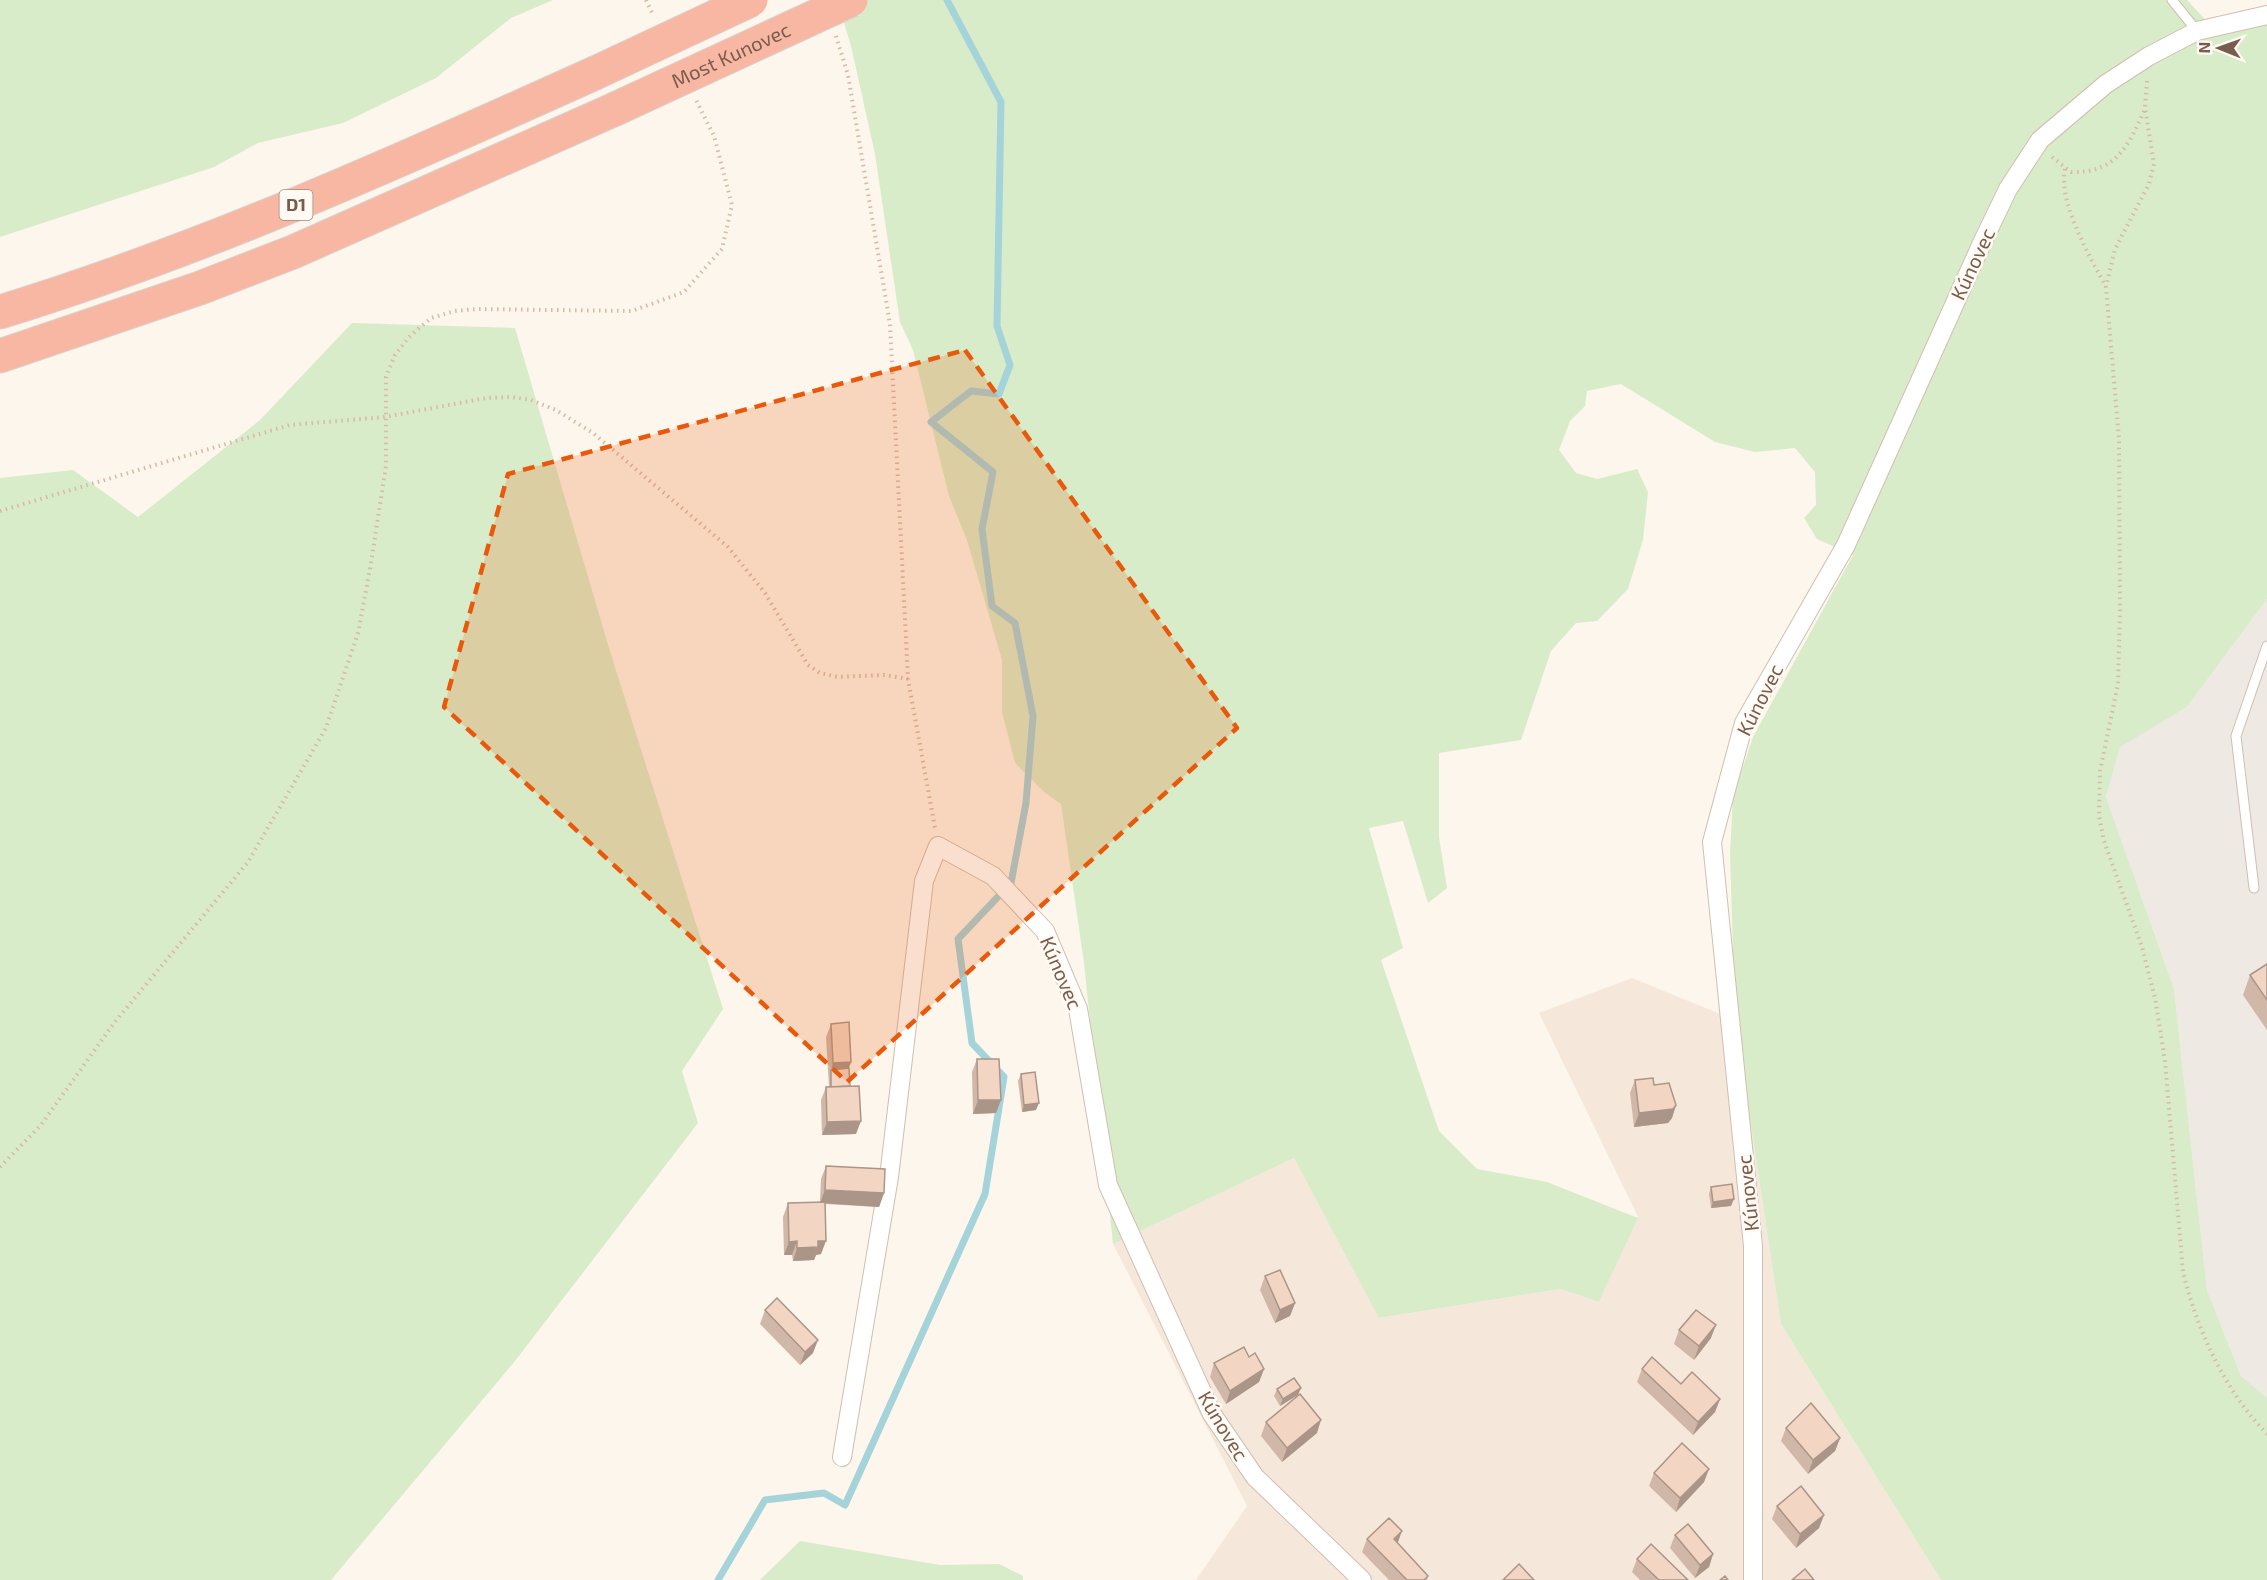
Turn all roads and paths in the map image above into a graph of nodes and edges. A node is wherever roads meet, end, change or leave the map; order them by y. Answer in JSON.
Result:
{"nodes":[{"id":1,"x":646,"y":0,"type":"edge"},
{"id":2,"x":751,"y":0,"type":"edge"},
{"id":3,"x":851,"y":0,"type":"edge"},
{"id":4,"x":2172,"y":0,"type":"edge"},
{"id":5,"x":2267,"y":15,"type":"edge"},
{"id":6,"x":656,"y":21,"type":"dead end"},
{"id":7,"x":2197,"y":31,"type":"junction"},
{"id":8,"x":835,"y":32,"type":"dead end"},
{"id":9,"x":2149,"y":56,"type":"junction"},
{"id":10,"x":693,"y":94,"type":"dead end"},
{"id":11,"x":2145,"y":108,"type":"junction"},
{"id":12,"x":2040,"y":140,"type":"junction"},
{"id":13,"x":2065,"y":169,"type":"junction"},
{"id":14,"x":2106,"y":287,"type":"junction"},
{"id":15,"x":0,"y":312,"type":"edge"},
{"id":16,"x":0,"y":356,"type":"edge"},
{"id":17,"x":385,"y":417,"type":"junction"},
{"id":18,"x":0,"y":511,"type":"edge"},
{"id":19,"x":2267,"y":646,"type":"edge"},
{"id":20,"x":908,"y":679,"type":"junction"},
{"id":21,"x":938,"y":846,"type":"junction"},
{"id":22,"x":2254,"y":888,"type":"dead end"},
{"id":23,"x":0,"y":1167,"type":"edge"},
{"id":24,"x":2267,"y":1434,"type":"edge"},
{"id":25,"x":842,"y":1457,"type":"dead end"},
{"id":26,"x":1362,"y":1580,"type":"edge"},
{"id":27,"x":1753,"y":1580,"type":"edge"}],
"edges":[{"from":1,"to":6,"type":"path"},
{"from":2,"to":15,"type":"highway","number":"D1","bridge":true},
{"from":3,"to":16,"type":"highway","name":"Most Kunovec","number":"D1","bridge":true},
{"from":4,"to":7,"type":"lane"},
{"from":5,"to":7,"type":"street","name":"Kúnovec"},
{"from":7,"to":9,"type":"street","name":"Kúnovec"},
{"from":8,"to":20,"type":"path"},
{"from":9,"to":11,"type":"path"},
{"from":9,"to":12,"type":"street","name":"Kúnovec"},
{"from":10,"to":17,"type":"path"},
{"from":11,"to":13,"type":"path"},
{"from":11,"to":14,"type":"path"},
{"from":12,"to":13,"type":"path"},
{"from":12,"to":27,"type":"street","name":"Kúnovec"},
{"from":13,"to":14,"type":"path"},
{"from":14,"to":24,"type":"path"},
{"from":17,"to":18,"type":"path"},
{"from":17,"to":20,"type":"path"},
{"from":17,"to":23,"type":"path"},
{"from":19,"to":22,"type":"lane"},
{"from":20,"to":21,"type":"path"},
{"from":21,"to":25,"type":"street"},
{"from":21,"to":26,"type":"street","name":"Kúnovec"}]}
